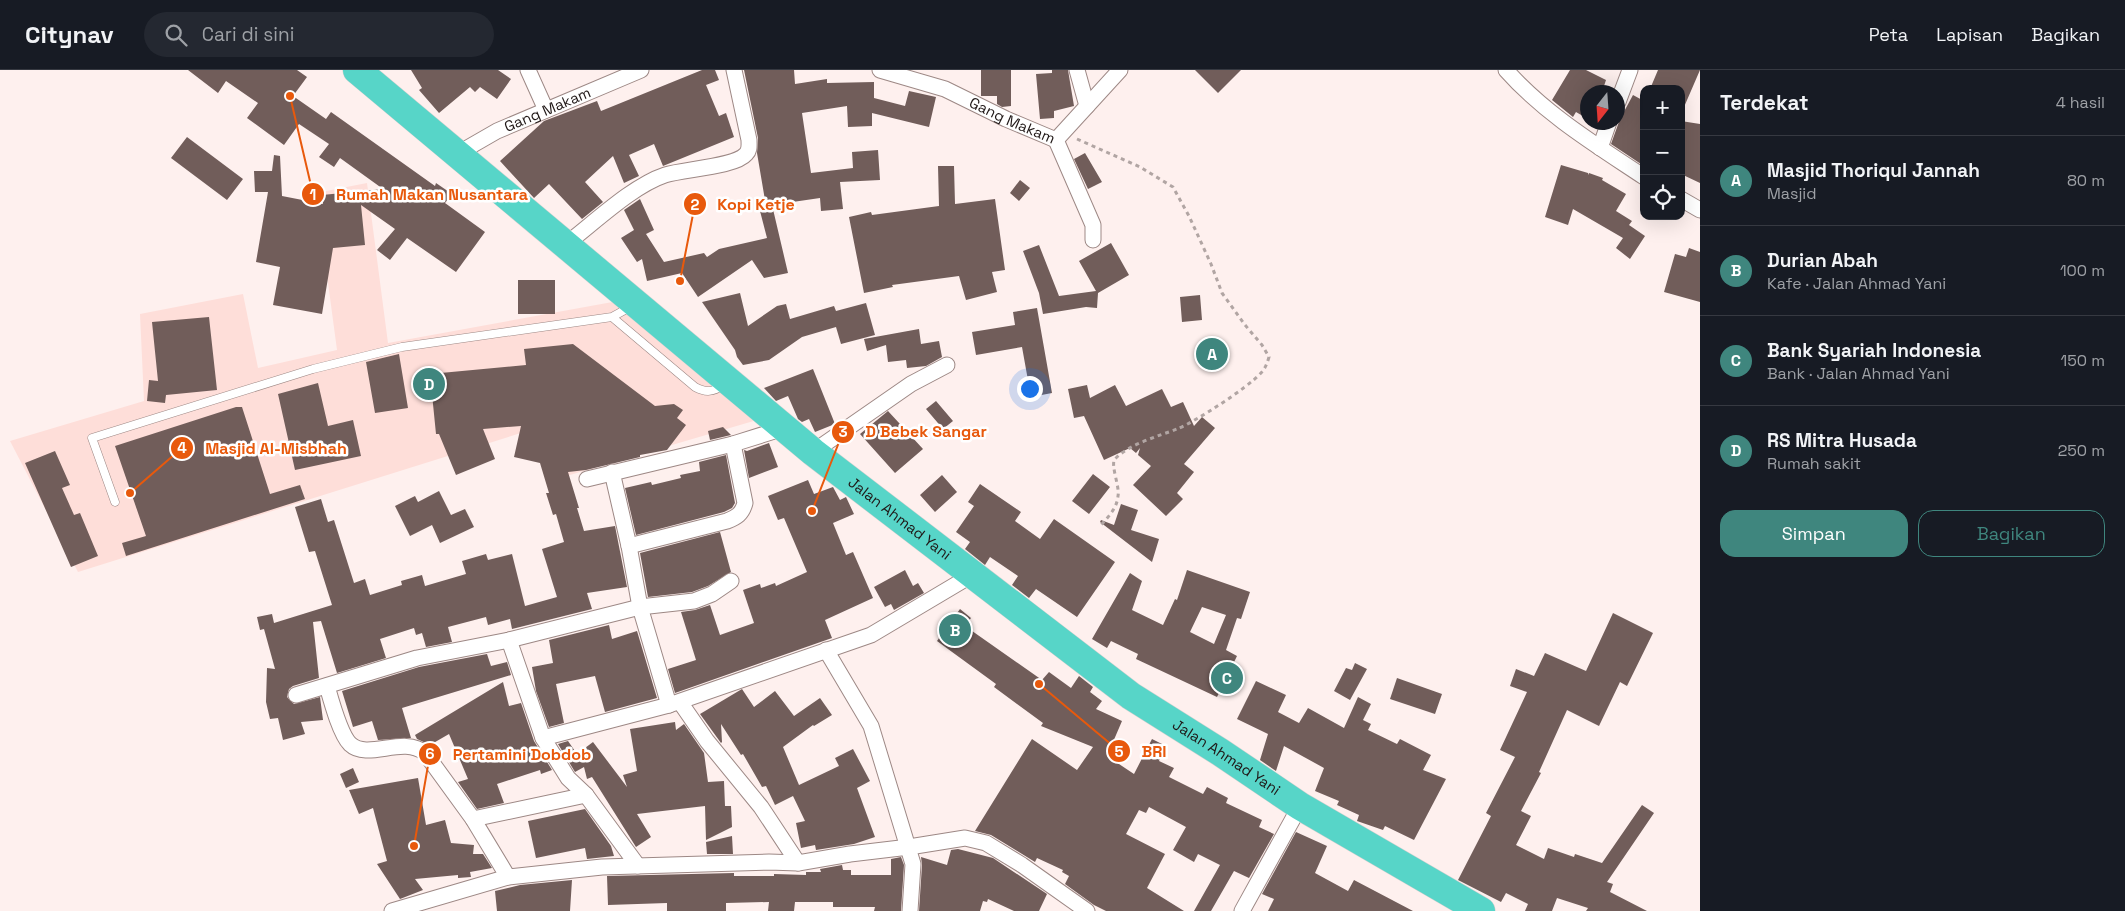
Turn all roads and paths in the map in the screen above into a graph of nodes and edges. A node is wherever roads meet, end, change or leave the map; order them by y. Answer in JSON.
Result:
{"nodes":[{"id":1,"x":357,"y":70,"type":"edge"},
{"id":2,"x":528,"y":70,"type":"edge"},
{"id":3,"x":641,"y":70,"type":"edge"},
{"id":4,"x":734,"y":70,"type":"edge"},
{"id":5,"x":880,"y":70,"type":"edge"},
{"id":6,"x":1077,"y":70,"type":"edge"},
{"id":7,"x":1120,"y":70,"type":"edge"},
{"id":8,"x":1506,"y":70,"type":"edge"},
{"id":9,"x":1630,"y":70,"type":"edge"},
{"id":10,"x":1624,"y":85,"type":"edge"},
{"id":11,"x":1087,"y":106,"type":"junction"},
{"id":12,"x":546,"y":110,"type":"junction"},
{"id":13,"x":1607,"y":130,"type":"edge"},
{"id":14,"x":1059,"y":136,"type":"junction"},
{"id":15,"x":1600,"y":148,"type":"junction"},
{"id":16,"x":457,"y":154,"type":"junction"},
{"id":17,"x":1641,"y":175,"type":"edge"},
{"id":18,"x":1685,"y":201,"type":"edge"},
{"id":19,"x":1700,"y":209,"type":"edge"},
{"id":20,"x":1093,"y":240,"type":"dead end"},
{"id":21,"x":565,"y":245,"type":"junction"},
{"id":22,"x":636,"y":304,"type":"junction"},
{"id":23,"x":612,"y":317,"type":"junction"},
{"id":24,"x":948,"y":365,"type":"dead end"},
{"id":25,"x":729,"y":382,"type":"junction"},
{"id":26,"x":784,"y":428,"type":"junction"},
{"id":27,"x":733,"y":444,"type":"junction"},
{"id":28,"x":813,"y":452,"type":"junction"},
{"id":29,"x":612,"y":472,"type":"junction"},
{"id":30,"x":587,"y":479,"type":"dead end"},
{"id":31,"x":115,"y":502,"type":"dead end"},
{"id":32,"x":1101,"y":524,"type":"dead end"},
{"id":33,"x":629,"y":546,"type":"junction"},
{"id":34,"x":972,"y":575,"type":"junction"},
{"id":35,"x":731,"y":582,"type":"dead end"},
{"id":36,"x":640,"y":607,"type":"junction"},
{"id":37,"x":509,"y":640,"type":"junction"},
{"id":38,"x":826,"y":650,"type":"junction"},
{"id":39,"x":327,"y":686,"type":"junction"},
{"id":40,"x":296,"y":695,"type":"dead end"},
{"id":41,"x":674,"y":703,"type":"junction"},
{"id":42,"x":543,"y":738,"type":"junction"},
{"id":43,"x":586,"y":795,"type":"junction"},
{"id":44,"x":1300,"y":806,"type":"junction"},
{"id":45,"x":473,"y":819,"type":"junction"},
{"id":46,"x":909,"y":847,"type":"junction"},
{"id":47,"x":798,"y":863,"type":"junction"},
{"id":48,"x":638,"y":866,"type":"junction"},
{"id":49,"x":508,"y":877,"type":"junction"},
{"id":50,"x":1465,"y":907,"type":"edge"},
{"id":51,"x":392,"y":911,"type":"edge"},
{"id":52,"x":910,"y":911,"type":"edge"},
{"id":53,"x":1088,"y":911,"type":"edge"},
{"id":54,"x":1242,"y":911,"type":"edge"}],
"edges":[{"from":1,"to":16,"type":"highway","name":"Jalan Ahmad Yani"},
{"from":2,"to":12,"type":"street"},
{"from":3,"to":12,"type":"street","name":"Gang Makam"},
{"from":4,"to":21,"type":"street"},
{"from":5,"to":14,"type":"street","name":"Gang Makam"},
{"from":6,"to":11,"type":"street"},
{"from":7,"to":11,"type":"street","name":"Gang Makam"},
{"from":8,"to":15,"type":"street"},
{"from":9,"to":10,"type":"street"},
{"from":11,"to":14,"type":"street","name":"Gang Makam"},
{"from":12,"to":16,"type":"street","name":"Gang Makam"},
{"from":13,"to":15,"type":"street"},
{"from":14,"to":20,"type":"street"},
{"from":14,"to":32,"type":"path"},
{"from":15,"to":17,"type":"street"},
{"from":16,"to":21,"type":"highway","name":"Jalan Ahmad Yani"},
{"from":18,"to":19,"type":"street"},
{"from":21,"to":22,"type":"highway","name":"Jalan Ahmad Yani"},
{"from":22,"to":23,"type":"lane"},
{"from":22,"to":25,"type":"highway","name":"Jalan Ahmad Yani"},
{"from":23,"to":25,"type":"lane"},
{"from":23,"to":31,"type":"lane"},
{"from":24,"to":28,"type":"street"},
{"from":25,"to":26,"type":"highway","name":"Jalan Ahmad Yani"},
{"from":26,"to":27,"type":"street"},
{"from":26,"to":28,"type":"highway","name":"Jalan Ahmad Yani"},
{"from":27,"to":29,"type":"street"},
{"from":27,"to":33,"type":"street"},
{"from":28,"to":34,"type":"highway","name":"Jalan Ahmad Yani"},
{"from":29,"to":30,"type":"street"},
{"from":29,"to":33,"type":"street"},
{"from":33,"to":36,"type":"street"},
{"from":34,"to":38,"type":"street"},
{"from":34,"to":44,"type":"highway","name":"Jalan Ahmad Yani"},
{"from":35,"to":36,"type":"street"},
{"from":36,"to":37,"type":"street"},
{"from":36,"to":41,"type":"street"},
{"from":37,"to":39,"type":"street"},
{"from":37,"to":42,"type":"street"},
{"from":38,"to":41,"type":"street"},
{"from":38,"to":46,"type":"street"},
{"from":39,"to":40,"type":"street"},
{"from":39,"to":45,"type":"street"},
{"from":41,"to":42,"type":"street"},
{"from":41,"to":47,"type":"street"},
{"from":42,"to":43,"type":"street"},
{"from":43,"to":45,"type":"street"},
{"from":43,"to":48,"type":"street"},
{"from":44,"to":50,"type":"highway","name":"Jalan Ahmad Yani"},
{"from":44,"to":54,"type":"street"},
{"from":45,"to":49,"type":"street"},
{"from":46,"to":47,"type":"street"},
{"from":46,"to":52,"type":"street"},
{"from":46,"to":53,"type":"street"},
{"from":47,"to":48,"type":"street"},
{"from":48,"to":49,"type":"street"},
{"from":49,"to":51,"type":"street"}]}
